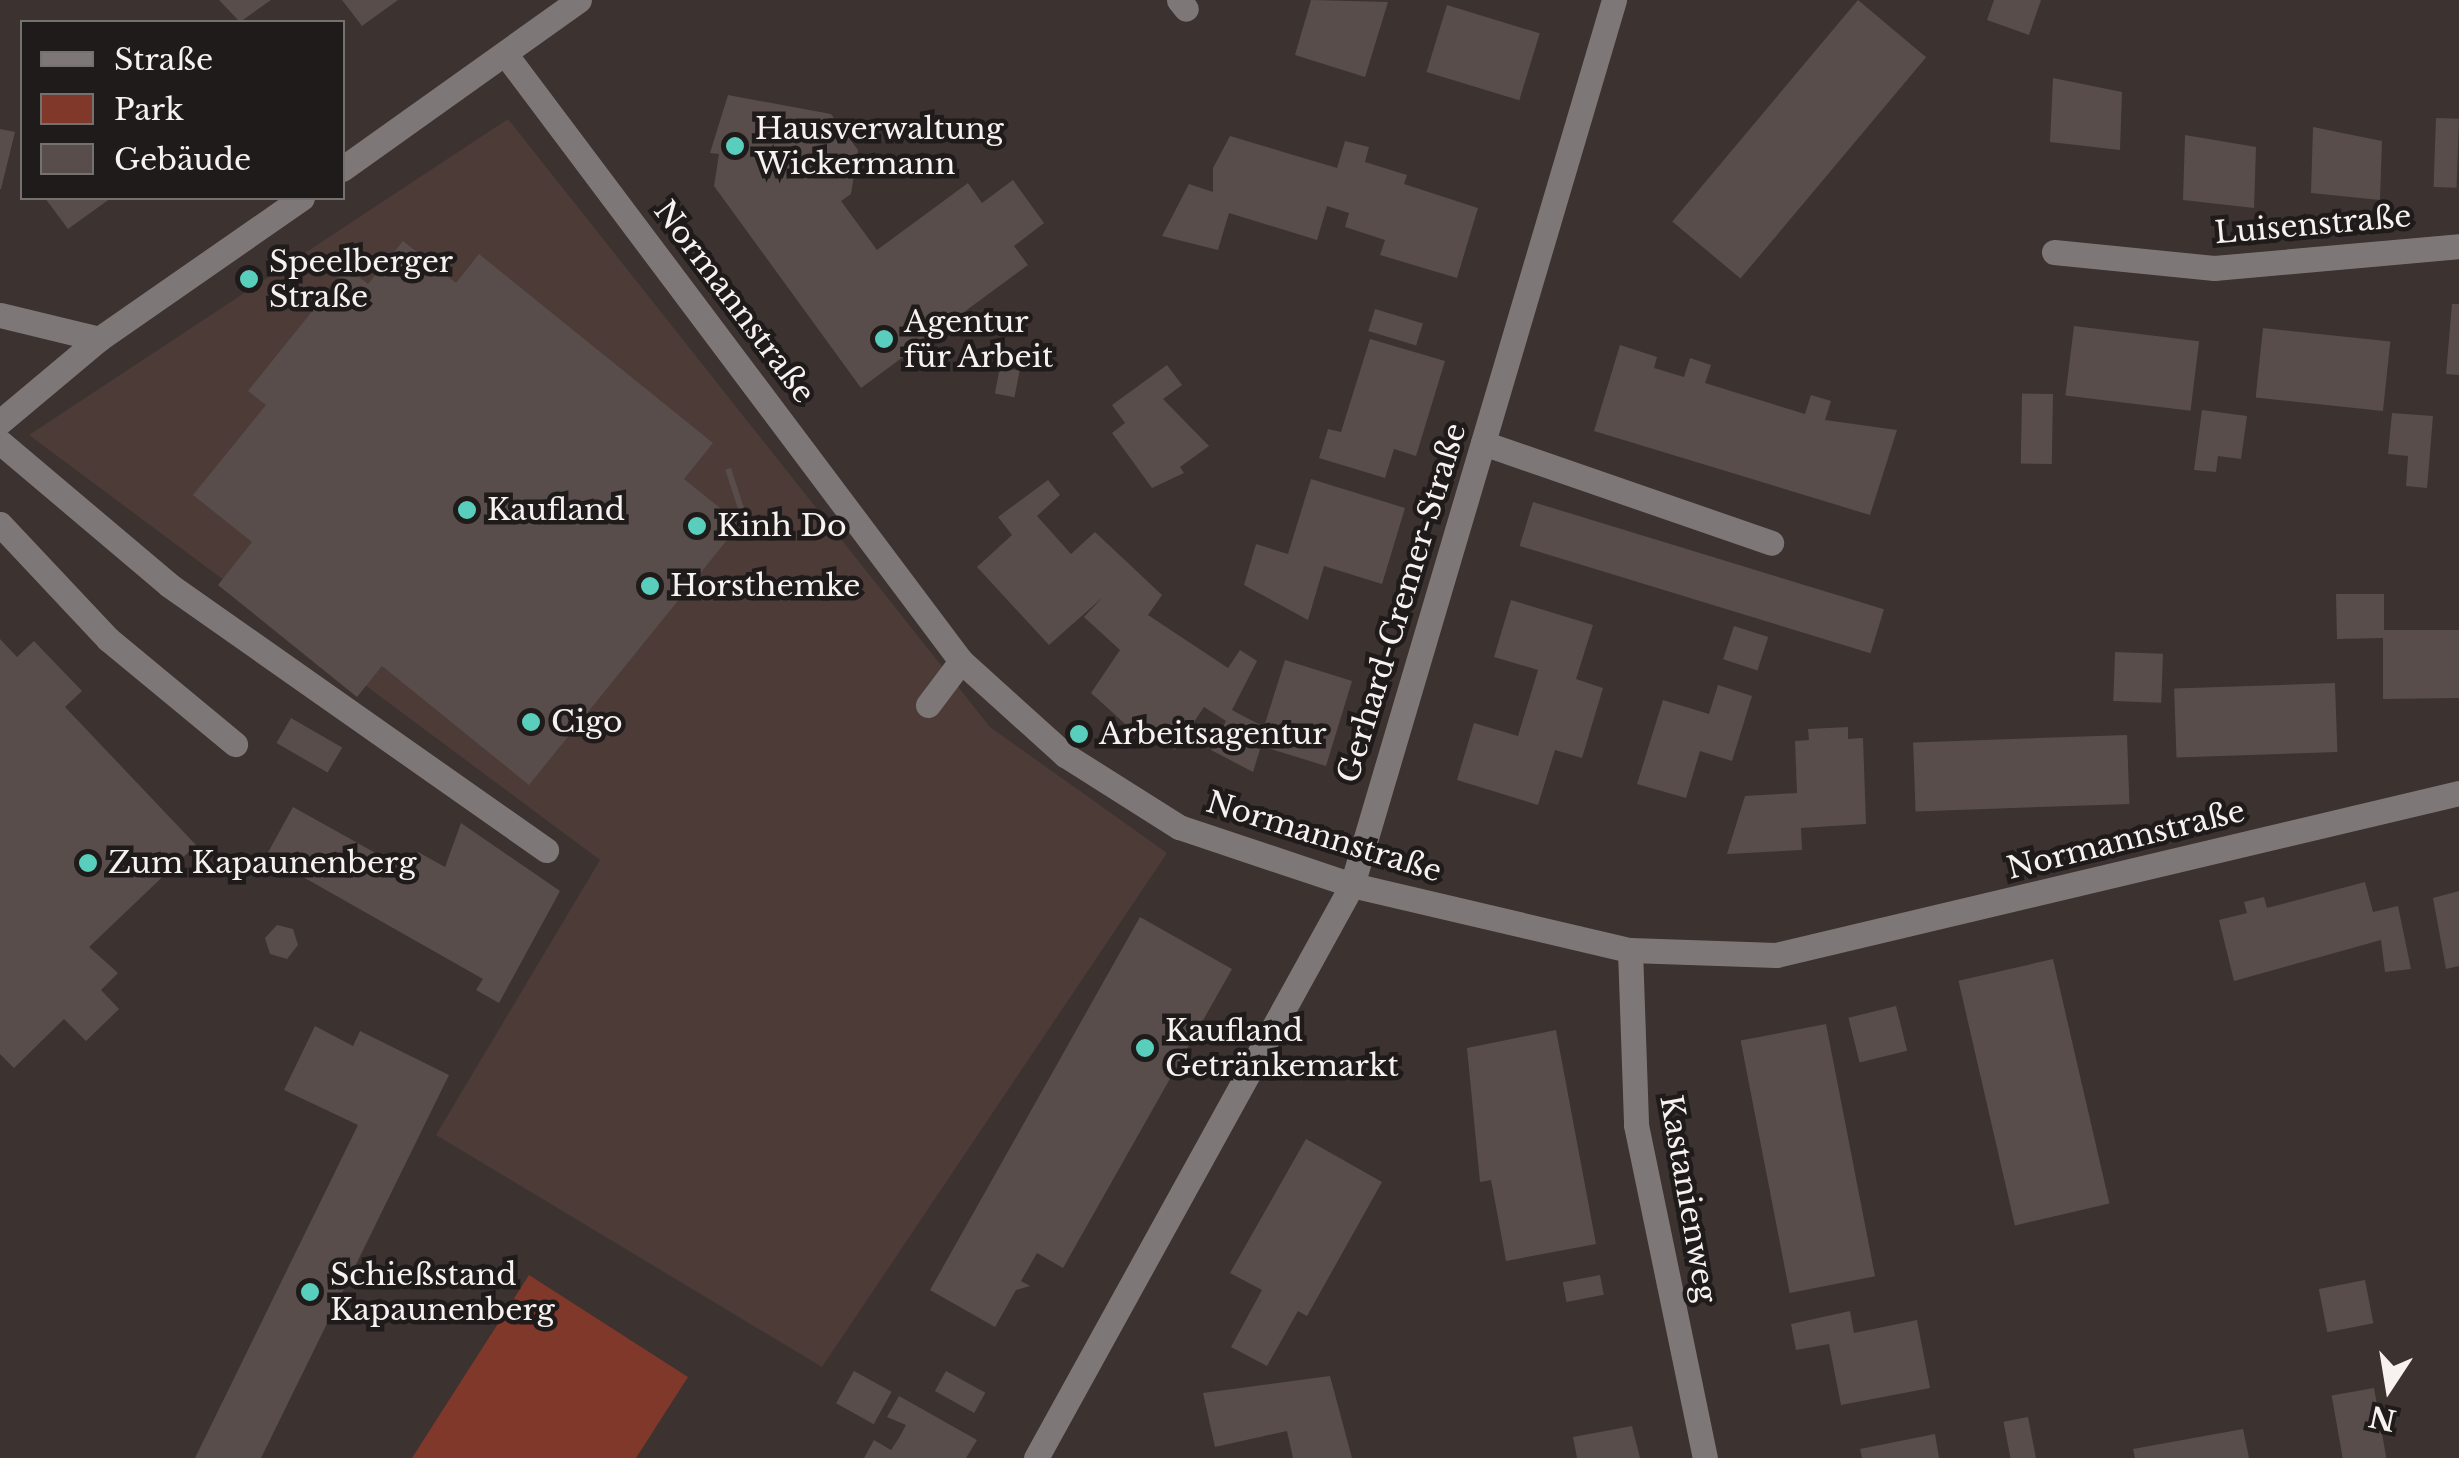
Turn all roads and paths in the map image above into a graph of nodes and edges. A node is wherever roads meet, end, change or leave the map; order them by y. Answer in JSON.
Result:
{"nodes":[{"id":1,"x":579,"y":0,"type":"edge"},
{"id":2,"x":1614,"y":0,"type":"edge"},
{"id":3,"x":506,"y":55,"type":"junction"},
{"id":4,"x":345,"y":167,"type":"edge"},
{"id":5,"x":299,"y":200,"type":"edge"},
{"id":6,"x":2459,"y":246,"type":"edge"},
{"id":7,"x":2054,"y":252,"type":"dead end"},
{"id":8,"x":0,"y":315,"type":"edge"},
{"id":9,"x":99,"y":338,"type":"junction"},
{"id":10,"x":0,"y":422,"type":"edge"},
{"id":11,"x":0,"y":442,"type":"edge"},
{"id":12,"x":1484,"y":443,"type":"junction"},
{"id":13,"x":0,"y":524,"type":"edge"},
{"id":14,"x":1771,"y":544,"type":"dead end"},
{"id":15,"x":961,"y":661,"type":"junction"},
{"id":16,"x":928,"y":705,"type":"dead end"},
{"id":17,"x":234,"y":744,"type":"dead end"},
{"id":18,"x":2459,"y":793,"type":"edge"},
{"id":19,"x":546,"y":850,"type":"dead end"},
{"id":20,"x":1352,"y":886,"type":"junction"},
{"id":21,"x":1630,"y":950,"type":"junction"},
{"id":22,"x":1036,"y":1458,"type":"edge"},
{"id":23,"x":1705,"y":1458,"type":"edge"}],
"edges":[{"from":1,"to":3,"type":"street"},
{"from":2,"to":12,"type":"street","name":"Gerhard-Cremer-Straße"},
{"from":3,"to":4,"type":"street"},
{"from":3,"to":15,"type":"street","name":"Normannstraße"},
{"from":5,"to":9,"type":"street"},
{"from":6,"to":7,"type":"street","name":"Luisenstraße"},
{"from":8,"to":9,"type":"street"},
{"from":9,"to":10,"type":"street"},
{"from":11,"to":19,"type":"street"},
{"from":12,"to":14,"type":"street"},
{"from":12,"to":20,"type":"street","name":"Gerhard-Cremer-Straße"},
{"from":13,"to":17,"type":"street"},
{"from":15,"to":16,"type":"street"},
{"from":15,"to":20,"type":"street","name":"Normannstraße"},
{"from":18,"to":21,"type":"street","name":"Normannstraße"},
{"from":20,"to":21,"type":"street","name":"Normannstraße"},
{"from":20,"to":22,"type":"street","name":"Gerhard-Cremer-Straße"},
{"from":21,"to":23,"type":"street","name":"Kastanienweg"}]}
